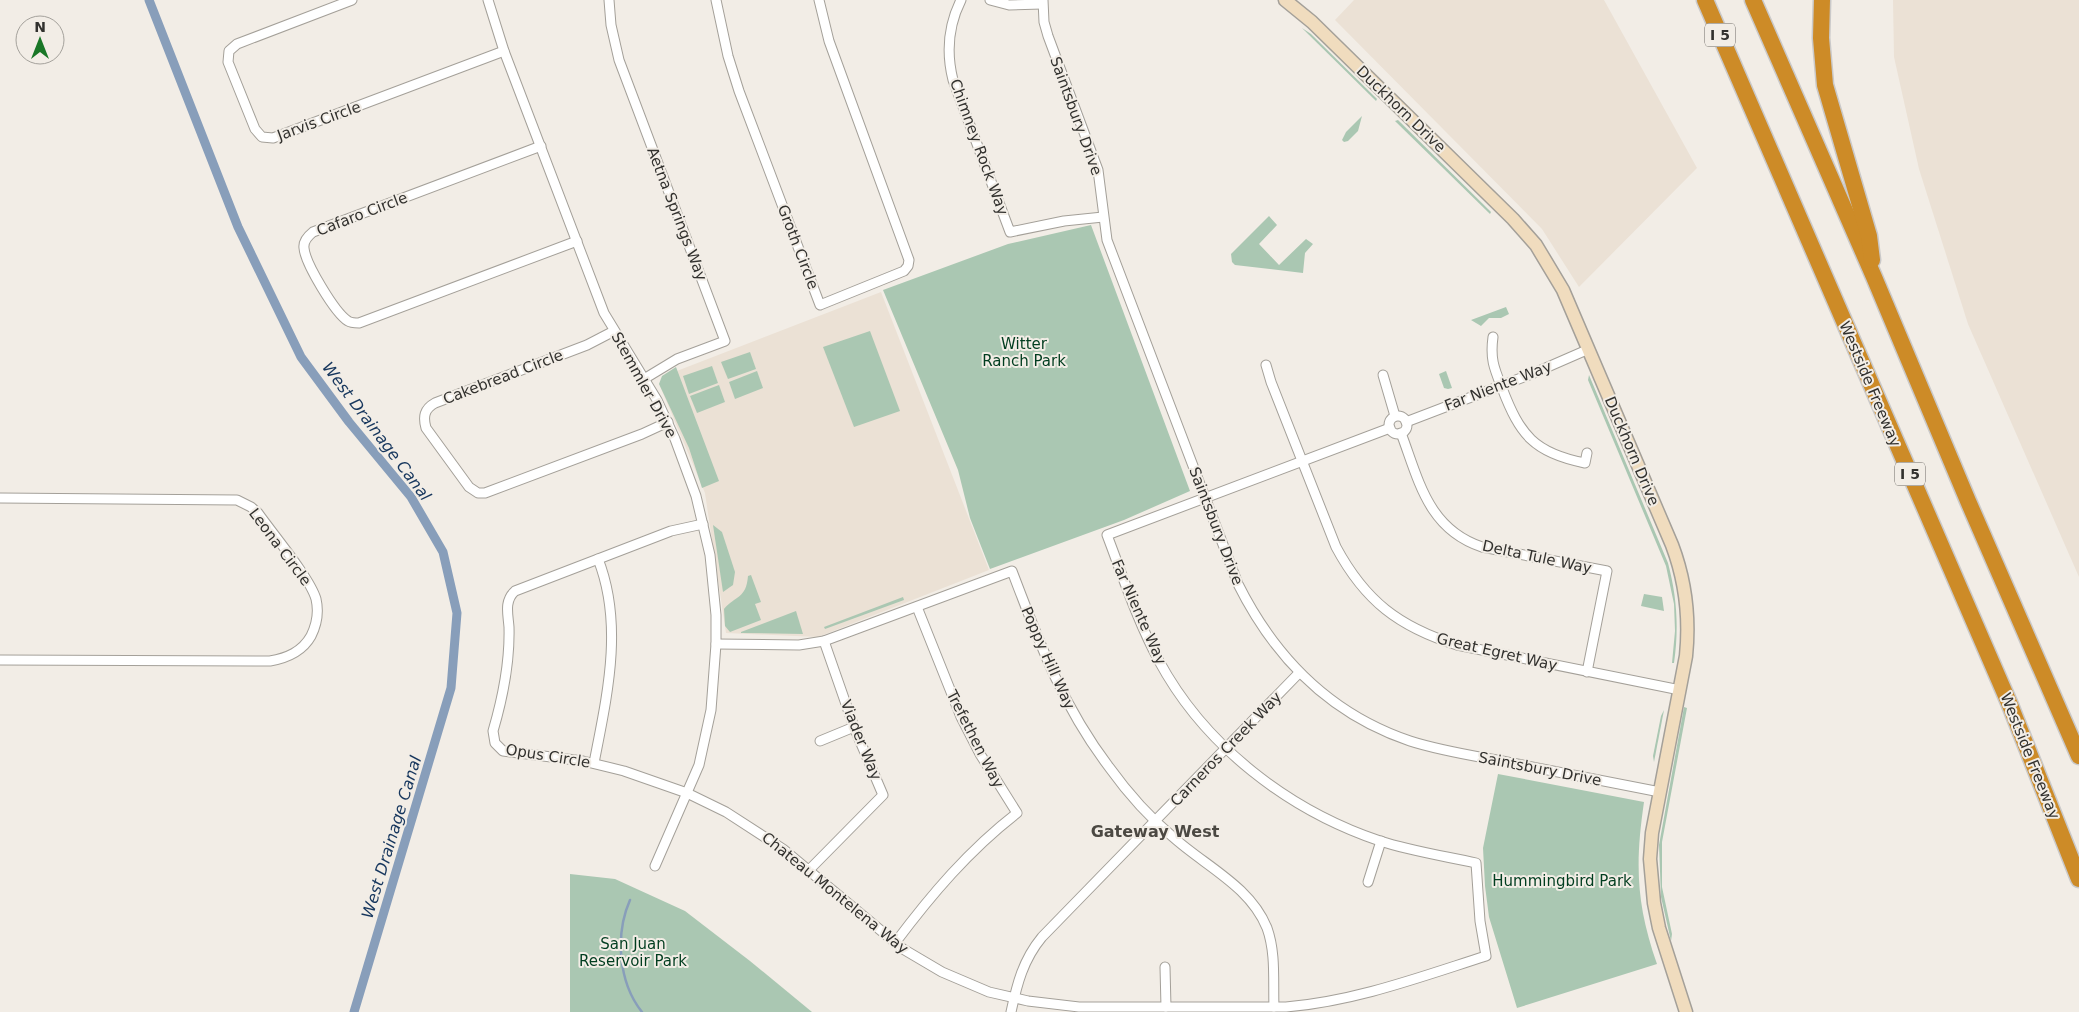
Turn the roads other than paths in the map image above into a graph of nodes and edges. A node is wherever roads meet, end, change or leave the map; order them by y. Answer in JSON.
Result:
{"nodes":[{"id":1,"x":352,"y":0,"type":"edge"},
{"id":2,"x":488,"y":0,"type":"edge"},
{"id":3,"x":609,"y":0,"type":"edge"},
{"id":4,"x":716,"y":0,"type":"edge"},
{"id":5,"x":819,"y":0,"type":"edge"},
{"id":6,"x":961,"y":0,"type":"edge"},
{"id":7,"x":990,"y":0,"type":"edge"},
{"id":8,"x":1284,"y":0,"type":"edge"},
{"id":9,"x":1696,"y":0,"type":"edge"},
{"id":10,"x":1705,"y":0,"type":"edge"},
{"id":11,"x":1753,"y":0,"type":"edge"},
{"id":12,"x":1822,"y":0,"type":"edge"},
{"id":13,"x":1042,"y":2,"type":"edge"},
{"id":14,"x":504,"y":51,"type":"junction"},
{"id":15,"x":1734,"y":71,"type":"junction"},
{"id":16,"x":540,"y":146,"type":"junction"},
{"id":17,"x":1103,"y":217,"type":"junction"},
{"id":18,"x":577,"y":241,"type":"junction"},
{"id":19,"x":1874,"y":277,"type":"junction"},
{"id":20,"x":614,"y":331,"type":"junction"},
{"id":21,"x":1492,"y":336,"type":"dead end"},
{"id":22,"x":1589,"y":349,"type":"junction"},
{"id":23,"x":1266,"y":365,"type":"dead end"},
{"id":24,"x":1383,"y":375,"type":"dead end"},
{"id":25,"x":644,"y":379,"type":"junction"},
{"id":26,"x":1501,"y":386,"type":"junction"},
{"id":27,"x":1395,"y":416,"type":"junction"},
{"id":28,"x":668,"y":422,"type":"junction"},
{"id":29,"x":1406,"y":422,"type":"junction"},
{"id":30,"x":1390,"y":428,"type":"junction"},
{"id":31,"x":1401,"y":433,"type":"junction"},
{"id":32,"x":1587,"y":453,"type":"dead end"},
{"id":33,"x":1302,"y":461,"type":"junction"},
{"id":34,"x":0,"y":498,"type":"edge"},
{"id":35,"x":1204,"y":498,"type":"junction"},
{"id":36,"x":704,"y":524,"type":"junction"},
{"id":37,"x":598,"y":559,"type":"junction"},
{"id":38,"x":917,"y":607,"type":"junction"},
{"id":39,"x":824,"y":642,"type":"junction"},
{"id":40,"x":716,"y":644,"type":"junction"},
{"id":41,"x":0,"y":660,"type":"edge"},
{"id":42,"x":1587,"y":672,"type":"junction"},
{"id":43,"x":1300,"y":673,"type":"junction"},
{"id":44,"x":1680,"y":690,"type":"junction"},
{"id":45,"x":854,"y":727,"type":"junction"},
{"id":46,"x":820,"y":741,"type":"dead end"},
{"id":47,"x":1227,"y":748,"type":"junction"},
{"id":48,"x":2079,"y":756,"type":"edge"},
{"id":49,"x":594,"y":763,"type":"junction"},
{"id":50,"x":1660,"y":792,"type":"junction"},
{"id":51,"x":687,"y":793,"type":"junction"},
{"id":52,"x":1156,"y":820,"type":"junction"},
{"id":53,"x":1381,"y":841,"type":"junction"},
{"id":54,"x":655,"y":866,"type":"dead end"},
{"id":55,"x":809,"y":870,"type":"junction"},
{"id":56,"x":2079,"y":879,"type":"edge"},
{"id":57,"x":1368,"y":882,"type":"dead end"},
{"id":58,"x":895,"y":943,"type":"junction"},
{"id":59,"x":1486,"y":956,"type":"joint"},
{"id":60,"x":1166,"y":967,"type":"dead end"},
{"id":61,"x":1014,"y":998,"type":"junction"},
{"id":62,"x":1166,"y":1007,"type":"junction"},
{"id":63,"x":1274,"y":1007,"type":"junction"},
{"id":64,"x":1011,"y":1012,"type":"edge"},
{"id":65,"x":1686,"y":1012,"type":"edge"}],
"edges":[{"from":1,"to":14,"type":"street","name":"Jarvis Circle"},
{"from":2,"to":14,"type":"street","name":"Stemmler Drive"},
{"from":3,"to":25,"type":"street","name":"Aetna Springs Way"},
{"from":4,"to":5,"type":"street","name":"Groth Circle"},
{"from":6,"to":17,"type":"street","name":"Chimney Rock Way"},
{"from":7,"to":13,"type":"street"},
{"from":8,"to":22,"type":"street","name":"Duckhorn Drive"},
{"from":9,"to":15,"type":"highway"},
{"from":10,"to":15,"type":"highway","name":"Westside Freeway","number":"I 5"},
{"from":11,"to":19,"type":"highway"},
{"from":12,"to":19,"type":"highway"},
{"from":13,"to":17,"type":"street","name":"Saintsbury Drive"},
{"from":14,"to":16,"type":"street","name":"Stemmler Drive"},
{"from":15,"to":56,"type":"highway","name":"Westside Freeway","number":"I 5"},
{"from":16,"to":18,"type":"street","name":"Stemmler Drive"},
{"from":16,"to":18,"type":"street","name":"Cafaro Circle"},
{"from":17,"to":35,"type":"street","name":"Saintsbury Drive"},
{"from":18,"to":20,"type":"street","name":"Stemmler Drive"},
{"from":19,"to":48,"type":"highway"},
{"from":20,"to":25,"type":"street","name":"Stemmler Drive"},
{"from":20,"to":28,"type":"street","name":"Cakebread Circle"},
{"from":21,"to":26,"type":"street"},
{"from":22,"to":26,"type":"street","name":"Far Niente Way"},
{"from":22,"to":44,"type":"street","name":"Duckhorn Drive"},
{"from":23,"to":33,"type":"street","name":"Great Egret Way"},
{"from":24,"to":27,"type":"street"},
{"from":25,"to":28,"type":"street","name":"Stemmler Drive"},
{"from":26,"to":29,"type":"street","name":"Far Niente Way"},
{"from":26,"to":32,"type":"street"},
{"from":27,"to":29,"type":"street"},
{"from":27,"to":30,"type":"street"},
{"from":28,"to":36,"type":"street","name":"Stemmler Drive"},
{"from":29,"to":31,"type":"street"},
{"from":30,"to":31,"type":"street"},
{"from":30,"to":33,"type":"street","name":"Far Niente Way"},
{"from":31,"to":42,"type":"street","name":"Delta Tule Way"},
{"from":33,"to":35,"type":"street","name":"Far Niente Way"},
{"from":33,"to":42,"type":"street","name":"Great Egret Way"},
{"from":34,"to":41,"type":"street","name":"Leona Circle"},
{"from":35,"to":43,"type":"street","name":"Saintsbury Drive"},
{"from":35,"to":47,"type":"street","name":"Far Niente Way"},
{"from":36,"to":37,"type":"street","name":"Opus Circle"},
{"from":36,"to":40,"type":"street","name":"Stemmler Drive"},
{"from":37,"to":49,"type":"street"},
{"from":37,"to":49,"type":"street","name":"Opus Circle"},
{"from":38,"to":39,"type":"street","name":"Poppy Hill Way"},
{"from":38,"to":52,"type":"street","name":"Poppy Hill Way"},
{"from":38,"to":58,"type":"street","name":"Trefethen Way"},
{"from":39,"to":40,"type":"street","name":"Poppy Hill Way"},
{"from":39,"to":45,"type":"street","name":"Viader Way"},
{"from":40,"to":51,"type":"street","name":"Stemmler Drive"},
{"from":42,"to":44,"type":"street","name":"Great Egret Way"},
{"from":43,"to":47,"type":"street","name":"Carneros Creek Way"},
{"from":43,"to":50,"type":"street","name":"Saintsbury Drive"},
{"from":44,"to":50,"type":"street","name":"Duckhorn Drive"},
{"from":45,"to":46,"type":"street"},
{"from":45,"to":55,"type":"street","name":"Viader Way"},
{"from":47,"to":52,"type":"street","name":"Carneros Creek Way"},
{"from":47,"to":53,"type":"street","name":"Far Niente Way"},
{"from":49,"to":51,"type":"street","name":"Opus Circle"},
{"from":50,"to":65,"type":"street","name":"Duckhorn Drive"},
{"from":51,"to":54,"type":"street","name":"Stemmler Drive"},
{"from":51,"to":55,"type":"street","name":"Chateau Montelena Way"},
{"from":52,"to":61,"type":"street","name":"Carneros Creek Way"},
{"from":52,"to":63,"type":"street","name":"Poppy Hill Way"},
{"from":53,"to":57,"type":"street"},
{"from":53,"to":59,"type":"street","name":"Far Niente Way"},
{"from":55,"to":58,"type":"street","name":"Chateau Montelena Way"},
{"from":58,"to":61,"type":"street","name":"Chateau Montelena Way"},
{"from":59,"to":63,"type":"street","name":"Chateau Montelena Way"},
{"from":60,"to":62,"type":"street"},
{"from":61,"to":62,"type":"street","name":"Chateau Montelena Way"},
{"from":61,"to":64,"type":"street","name":"Carneros Creek Way"},
{"from":62,"to":63,"type":"street","name":"Chateau Montelena Way"}]}
